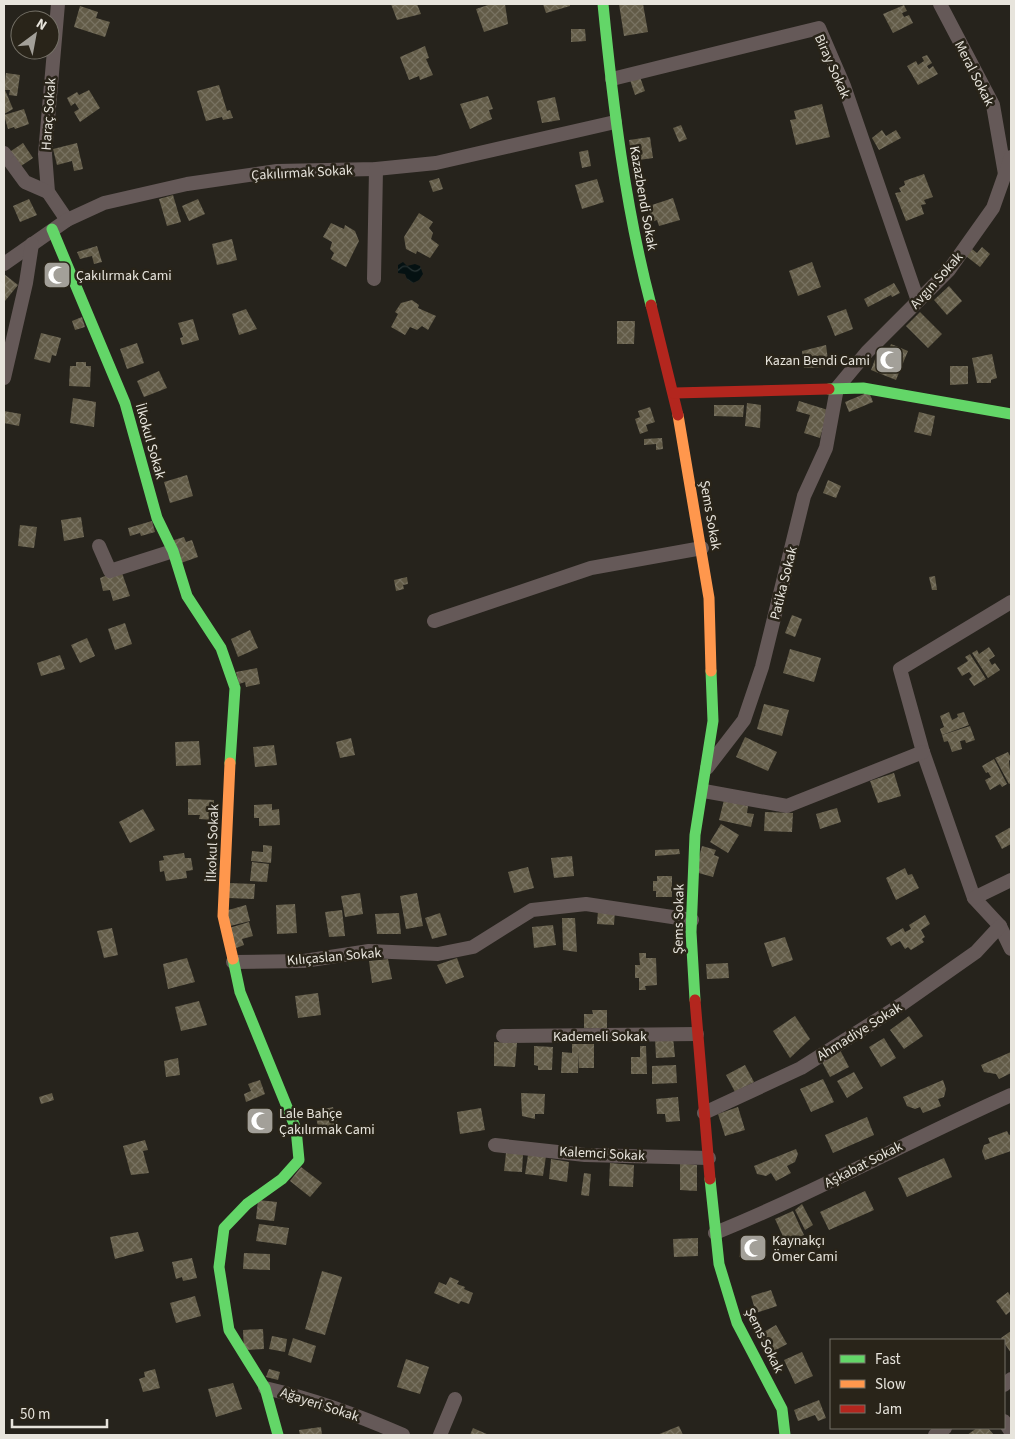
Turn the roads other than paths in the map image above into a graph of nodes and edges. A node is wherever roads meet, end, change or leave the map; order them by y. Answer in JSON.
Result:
{"nodes":[{"id":1,"x":58,"y":4,"type":"edge"},
{"id":2,"x":603,"y":4,"type":"edge"},
{"id":3,"x":940,"y":4,"type":"edge"},
{"id":4,"x":612,"y":79,"type":"junction"},
{"id":5,"x":615,"y":122,"type":"junction"},
{"id":6,"x":4,"y":153,"type":"edge"},
{"id":7,"x":1011,"y":156,"type":"edge"},
{"id":8,"x":376,"y":169,"type":"junction"},
{"id":9,"x":1005,"y":175,"type":"junction"},
{"id":10,"x":48,"y":192,"type":"junction"},
{"id":11,"x":67,"y":220,"type":"junction"},
{"id":12,"x":52,"y":229,"type":"junction"},
{"id":13,"x":32,"y":244,"type":"junction"},
{"id":14,"x":4,"y":264,"type":"edge"},
{"id":15,"x":374,"y":279,"type":"dead end"},
{"id":16,"x":918,"y":301,"type":"junction"},
{"id":17,"x":4,"y":378,"type":"edge"},
{"id":18,"x":837,"y":388,"type":"junction"},
{"id":19,"x":674,"y":393,"type":"junction"},
{"id":20,"x":1011,"y":414,"type":"edge"},
{"id":21,"x":99,"y":546,"type":"dead end"},
{"id":22,"x":702,"y":548,"type":"junction"},
{"id":23,"x":174,"y":551,"type":"junction"},
{"id":24,"x":1011,"y":602,"type":"edge"},
{"id":25,"x":434,"y":621,"type":"dead end"},
{"id":26,"x":923,"y":752,"type":"junction"},
{"id":27,"x":707,"y":768,"type":"junction"},
{"id":28,"x":704,"y":790,"type":"junction"},
{"id":29,"x":1011,"y":880,"type":"edge"},
{"id":30,"x":974,"y":898,"type":"junction"},
{"id":31,"x":692,"y":920,"type":"junction"},
{"id":32,"x":1000,"y":926,"type":"junction"},
{"id":33,"x":1011,"y":949,"type":"edge"},
{"id":34,"x":233,"y":962,"type":"junction"},
{"id":35,"x":697,"y":1034,"type":"junction"},
{"id":36,"x":503,"y":1036,"type":"dead end"},
{"id":37,"x":1011,"y":1094,"type":"edge"},
{"id":38,"x":704,"y":1113,"type":"junction"},
{"id":39,"x":495,"y":1145,"type":"dead end"},
{"id":40,"x":709,"y":1158,"type":"junction"},
{"id":41,"x":715,"y":1233,"type":"junction"},
{"id":42,"x":265,"y":1388,"type":"junction"},
{"id":43,"x":455,"y":1398,"type":"dead end"},
{"id":44,"x":278,"y":1435,"type":"edge"},
{"id":45,"x":403,"y":1435,"type":"edge"},
{"id":46,"x":440,"y":1435,"type":"edge"},
{"id":47,"x":785,"y":1435,"type":"edge"}],
"edges":[{"from":1,"to":10,"type":"street","name":"Haraç Sokak"},
{"from":2,"to":4,"type":"street","name":"Kazazbendi Sokak"},
{"from":3,"to":9,"type":"street","name":"Meral Sokak"},
{"from":4,"to":5,"type":"street","name":"Kazazbendi Sokak"},
{"from":4,"to":16,"type":"street","name":"Biray Sokak"},
{"from":5,"to":8,"type":"street","name":"Çakılırmak Sokak"},
{"from":5,"to":19,"type":"street","name":"Kazazbendi Sokak"},
{"from":6,"to":10,"type":"street"},
{"from":7,"to":9,"type":"street","name":"Avgın Sokak"},
{"from":8,"to":11,"type":"street","name":"Çakılırmak Sokak"},
{"from":8,"to":15,"type":"street"},
{"from":9,"to":16,"type":"street","name":"Avgın Sokak"},
{"from":10,"to":11,"type":"street","name":"Haraç Sokak"},
{"from":11,"to":12,"type":"street","name":"Çakılırmak Sokak"},
{"from":12,"to":13,"type":"street","name":"Çakılırmak Sokak"},
{"from":12,"to":23,"type":"street","name":"İlkokul Sokak"},
{"from":13,"to":14,"type":"street","name":"Çakılırmak Sokak"},
{"from":13,"to":17,"type":"street"},
{"from":16,"to":18,"type":"street","name":"Avgın Sokak"},
{"from":18,"to":19,"type":"street"},
{"from":18,"to":20,"type":"street"},
{"from":18,"to":27,"type":"street","name":"Patika Sokak"},
{"from":19,"to":22,"type":"street","name":"Şems Sokak"},
{"from":21,"to":23,"type":"street"},
{"from":22,"to":25,"type":"street"},
{"from":22,"to":27,"type":"street","name":"Şems Sokak"},
{"from":23,"to":34,"type":"street","name":"İlkokul Sokak"},
{"from":24,"to":26,"type":"street"},
{"from":26,"to":28,"type":"street"},
{"from":26,"to":30,"type":"street"},
{"from":27,"to":28,"type":"street","name":"Şems Sokak"},
{"from":28,"to":31,"type":"street","name":"Şems Sokak"},
{"from":29,"to":30,"type":"street"},
{"from":30,"to":32,"type":"street"},
{"from":31,"to":34,"type":"street","name":"Kılıçaslan Sokak"},
{"from":31,"to":35,"type":"street","name":"Şems Sokak"},
{"from":32,"to":33,"type":"street"},
{"from":32,"to":38,"type":"street","name":"Ahmadiye Sokak"},
{"from":34,"to":42,"type":"street","name":"İlkokul Sokak"},
{"from":35,"to":36,"type":"street","name":"Kademeli Sokak"},
{"from":35,"to":38,"type":"street","name":"Şems Sokak"},
{"from":37,"to":41,"type":"street","name":"Aşkabat Sokak"},
{"from":38,"to":40,"type":"street","name":"Şems Sokak"},
{"from":39,"to":40,"type":"street","name":"Kalemci Sokak"},
{"from":40,"to":41,"type":"street","name":"Şems Sokak"},
{"from":41,"to":47,"type":"street","name":"Şems Sokak"},
{"from":42,"to":44,"type":"street","name":"İlkokul Sokak"},
{"from":42,"to":45,"type":"street","name":"Ağayeri Sokak"},
{"from":43,"to":46,"type":"street"}]}
